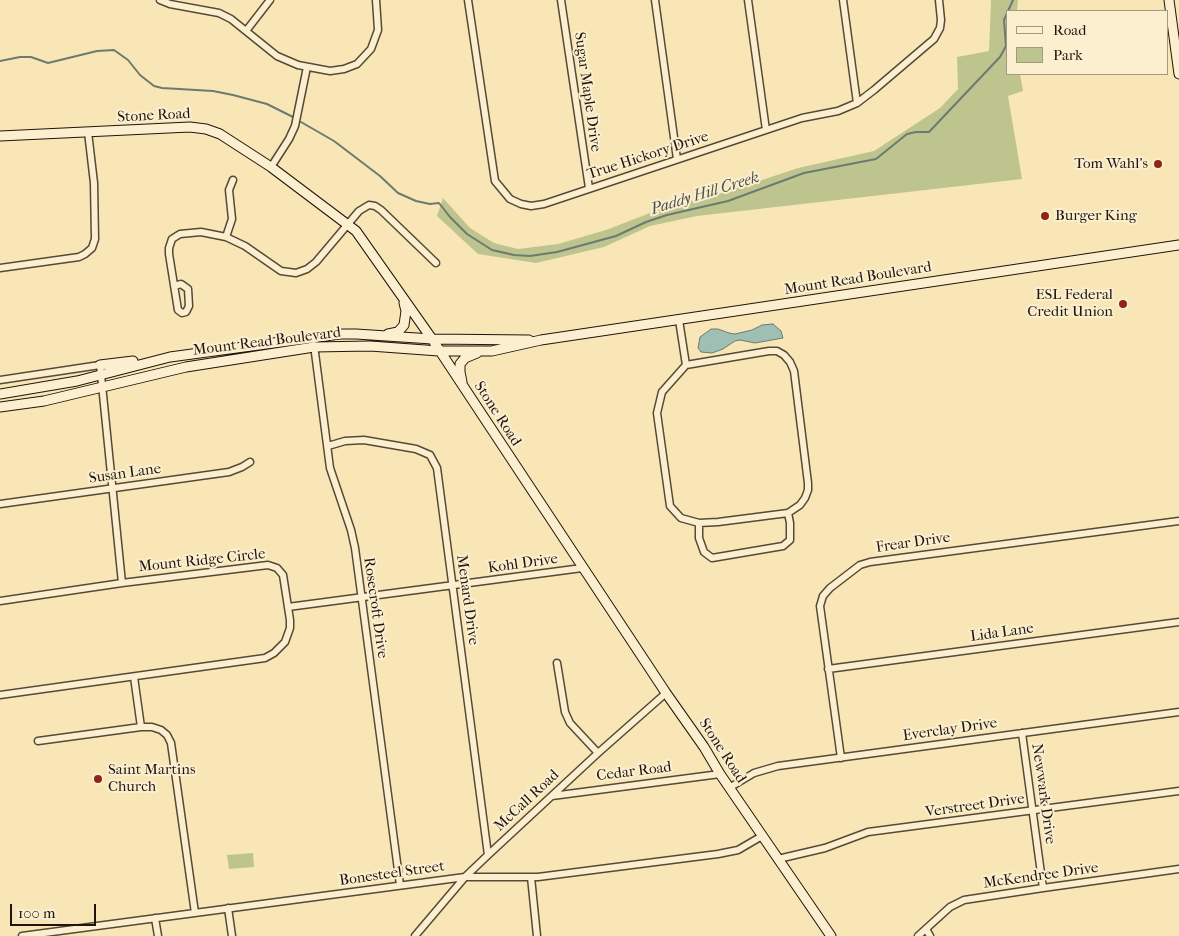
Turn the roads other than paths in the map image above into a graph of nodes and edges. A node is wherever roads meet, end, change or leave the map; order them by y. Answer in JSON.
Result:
{"nodes":[{"id":1,"x":160,"y":0,"type":"edge"},
{"id":2,"x":270,"y":0,"type":"edge"},
{"id":3,"x":376,"y":0,"type":"edge"},
{"id":4,"x":468,"y":0,"type":"edge"},
{"id":5,"x":561,"y":0,"type":"edge"},
{"id":6,"x":655,"y":0,"type":"edge"},
{"id":7,"x":748,"y":0,"type":"edge"},
{"id":8,"x":843,"y":0,"type":"edge"},
{"id":9,"x":939,"y":0,"type":"edge"},
{"id":10,"x":1169,"y":0,"type":"edge"},
{"id":11,"x":246,"y":31,"type":"junction"},
{"id":12,"x":307,"y":67,"type":"junction"},
{"id":13,"x":1179,"y":74,"type":"edge"},
{"id":14,"x":857,"y":103,"type":"junction"},
{"id":15,"x":766,"y":130,"type":"junction"},
{"id":16,"x":88,"y":132,"type":"junction"},
{"id":17,"x":0,"y":136,"type":"edge"},
{"id":18,"x":676,"y":159,"type":"junction"},
{"id":19,"x":270,"y":167,"type":"junction"},
{"id":20,"x":233,"y":180,"type":"dead end"},
{"id":21,"x":589,"y":188,"type":"junction"},
{"id":22,"x":347,"y":223,"type":"junction"},
{"id":23,"x":226,"y":237,"type":"junction"},
{"id":24,"x":1179,"y":245,"type":"edge"},
{"id":25,"x":436,"y":263,"type":"dead end"},
{"id":26,"x":0,"y":268,"type":"edge"},
{"id":27,"x":174,"y":286,"type":"dead end"},
{"id":28,"x":402,"y":296,"type":"junction"},
{"id":29,"x":678,"y":320,"type":"junction"},
{"id":30,"x":383,"y":336,"type":"junction"},
{"id":31,"x":313,"y":337,"type":"junction"},
{"id":32,"x":432,"y":339,"type":"junction"},
{"id":33,"x":541,"y":340,"type":"junction"},
{"id":34,"x":314,"y":347,"type":"junction"},
{"id":35,"x":439,"y":351,"type":"junction"},
{"id":36,"x":485,"y":351,"type":"junction"},
{"id":37,"x":686,"y":365,"type":"junction"},
{"id":38,"x":100,"y":370,"type":"junction"},
{"id":39,"x":0,"y":380,"type":"edge"},
{"id":40,"x":102,"y":387,"type":"junction"},
{"id":41,"x":465,"y":390,"type":"junction"},
{"id":42,"x":0,"y":394,"type":"edge"},
{"id":43,"x":0,"y":408,"type":"edge"},
{"id":44,"x":328,"y":446,"type":"junction"},
{"id":45,"x":250,"y":462,"type":"dead end"},
{"id":46,"x":112,"y":488,"type":"junction"},
{"id":47,"x":0,"y":504,"type":"edge"},
{"id":48,"x":788,"y":513,"type":"junction"},
{"id":49,"x":1179,"y":521,"type":"edge"},
{"id":50,"x":699,"y":523,"type":"junction"},
{"id":51,"x":582,"y":568,"type":"junction"},
{"id":52,"x":122,"y":583,"type":"junction"},
{"id":53,"x":452,"y":586,"type":"junction"},
{"id":54,"x":362,"y":598,"type":"junction"},
{"id":55,"x":0,"y":601,"type":"edge"},
{"id":56,"x":288,"y":607,"type":"junction"},
{"id":57,"x":1179,"y":622,"type":"edge"},
{"id":58,"x":557,"y":663,"type":"dead end"},
{"id":59,"x":828,"y":669,"type":"junction"},
{"id":60,"x":134,"y":676,"type":"junction"},
{"id":61,"x":666,"y":693,"type":"junction"},
{"id":62,"x":0,"y":695,"type":"edge"},
{"id":63,"x":1179,"y":712,"type":"edge"},
{"id":64,"x":141,"y":728,"type":"junction"},
{"id":65,"x":1022,"y":733,"type":"junction"},
{"id":66,"x":38,"y":741,"type":"dead end"},
{"id":67,"x":598,"y":752,"type":"junction"},
{"id":68,"x":841,"y":758,"type":"junction"},
{"id":69,"x":720,"y":774,"type":"junction"},
{"id":70,"x":729,"y":788,"type":"junction"},
{"id":71,"x":1179,"y":791,"type":"edge"},
{"id":72,"x":551,"y":796,"type":"junction"},
{"id":73,"x":1033,"y":810,"type":"junction"},
{"id":74,"x":762,"y":836,"type":"junction"},
{"id":75,"x":488,"y":855,"type":"junction"},
{"id":76,"x":778,"y":859,"type":"junction"},
{"id":77,"x":1179,"y":869,"type":"edge"},
{"id":78,"x":465,"y":877,"type":"junction"},
{"id":79,"x":531,"y":877,"type":"junction"},
{"id":80,"x":400,"y":885,"type":"junction"},
{"id":81,"x":1043,"y":888,"type":"junction"},
{"id":82,"x":228,"y":908,"type":"junction"},
{"id":83,"x":195,"y":913,"type":"junction"},
{"id":84,"x":155,"y":918,"type":"junction"},
{"id":85,"x":926,"y":929,"type":"junction"},
{"id":86,"x":63,"y":933,"type":"edge"},
{"id":87,"x":22,"y":936,"type":"edge"},
{"id":88,"x":158,"y":936,"type":"edge"},
{"id":89,"x":232,"y":936,"type":"edge"},
{"id":90,"x":415,"y":936,"type":"edge"},
{"id":91,"x":537,"y":936,"type":"edge"},
{"id":92,"x":831,"y":936,"type":"edge"},
{"id":93,"x":918,"y":936,"type":"edge"},
{"id":94,"x":930,"y":936,"type":"edge"}],
"edges":[{"from":1,"to":11,"type":"street"},
{"from":2,"to":11,"type":"street"},
{"from":3,"to":12,"type":"street"},
{"from":4,"to":21,"type":"street","name":"True Hickory Drive"},
{"from":5,"to":21,"type":"street","name":"Sugar Maple Drive"},
{"from":6,"to":18,"type":"street"},
{"from":7,"to":15,"type":"street"},
{"from":8,"to":14,"type":"street"},
{"from":9,"to":14,"type":"street","name":"True Hickory Drive"},
{"from":10,"to":13,"type":"main road"},
{"from":11,"to":12,"type":"street"},
{"from":12,"to":19,"type":"street"},
{"from":14,"to":15,"type":"street","name":"True Hickory Drive"},
{"from":15,"to":18,"type":"street","name":"True Hickory Drive"},
{"from":16,"to":17,"type":"main road","name":"Stone Road"},
{"from":16,"to":19,"type":"main road","name":"Stone Road"},
{"from":16,"to":26,"type":"street"},
{"from":18,"to":21,"type":"street","name":"True Hickory Drive"},
{"from":19,"to":22,"type":"main road","name":"Stone Road"},
{"from":20,"to":23,"type":"street"},
{"from":22,"to":23,"type":"street"},
{"from":22,"to":25,"type":"street"},
{"from":22,"to":28,"type":"main road","name":"Stone Road"},
{"from":23,"to":27,"type":"street"},
{"from":24,"to":29,"type":"main road","name":"Mount Read Boulevard"},
{"from":28,"to":30,"type":"main road"},
{"from":28,"to":32,"type":"main road","name":"Stone Road"},
{"from":29,"to":33,"type":"main road","name":"Mount Read Boulevard"},
{"from":29,"to":37,"type":"street"},
{"from":30,"to":31,"type":"main road","name":"Mount Read Boulevard"},
{"from":30,"to":32,"type":"main road","name":"Mount Read Boulevard"},
{"from":31,"to":34,"type":"street","name":"Rosecroft Drive"},
{"from":31,"to":38,"type":"main road","name":"Mount Read Boulevard"},
{"from":32,"to":33,"type":"main road","name":"Mount Read Boulevard"},
{"from":32,"to":35,"type":"main road","name":"Stone Road"},
{"from":33,"to":36,"type":"main road","name":"Mount Read Boulevard"},
{"from":34,"to":35,"type":"main road","name":"Mount Read Boulevard"},
{"from":34,"to":40,"type":"main road","name":"Mount Read Boulevard"},
{"from":34,"to":44,"type":"street","name":"Rosecroft Drive"},
{"from":35,"to":36,"type":"main road","name":"Mount Read Boulevard"},
{"from":35,"to":41,"type":"main road","name":"Stone Road"},
{"from":36,"to":41,"type":"main road"},
{"from":37,"to":48,"type":"street"},
{"from":37,"to":50,"type":"street"},
{"from":38,"to":39,"type":"street","name":"Mount Read Boulevard"},
{"from":38,"to":40,"type":"street"},
{"from":38,"to":42,"type":"main road","name":"Mount Read Boulevard"},
{"from":40,"to":43,"type":"main road","name":"Mount Read Boulevard"},
{"from":40,"to":46,"type":"street"},
{"from":41,"to":51,"type":"main road","name":"Stone Road"},
{"from":44,"to":53,"type":"street","name":"Menard Drive"},
{"from":44,"to":54,"type":"street","name":"Rosecroft Drive"},
{"from":45,"to":46,"type":"street","name":"Susan Lane"},
{"from":46,"to":47,"type":"street","name":"Susan Lane"},
{"from":46,"to":52,"type":"street"},
{"from":48,"to":50,"type":"street"},
{"from":48,"to":50,"type":"street"},
{"from":49,"to":59,"type":"street","name":"Frear Drive"},
{"from":51,"to":53,"type":"street","name":"Kohl Drive"},
{"from":51,"to":61,"type":"main road","name":"Stone Road"},
{"from":52,"to":55,"type":"street","name":"Mount Ridge Circle"},
{"from":52,"to":56,"type":"street","name":"Mount Ridge Circle"},
{"from":53,"to":54,"type":"street","name":"Kohl Drive"},
{"from":53,"to":75,"type":"street","name":"Menard Drive"},
{"from":54,"to":56,"type":"street","name":"Kohl Drive"},
{"from":54,"to":80,"type":"street","name":"Rosecroft Drive"},
{"from":56,"to":60,"type":"street","name":"Mount Ridge Circle"},
{"from":57,"to":59,"type":"street","name":"Lida Lane"},
{"from":58,"to":67,"type":"street"},
{"from":59,"to":68,"type":"street","name":"Frear Drive"},
{"from":60,"to":62,"type":"street","name":"Mount Ridge Circle"},
{"from":60,"to":64,"type":"street"},
{"from":61,"to":67,"type":"street","name":"McCall Road"},
{"from":61,"to":69,"type":"main road","name":"Stone Road"},
{"from":63,"to":65,"type":"street","name":"Everclay Drive"},
{"from":64,"to":66,"type":"street"},
{"from":64,"to":83,"type":"street"},
{"from":65,"to":68,"type":"street","name":"Everclay Drive"},
{"from":65,"to":73,"type":"street","name":"Newwark Drive"},
{"from":67,"to":72,"type":"street","name":"McCall Road"},
{"from":68,"to":70,"type":"street","name":"Everclay Drive"},
{"from":69,"to":70,"type":"main road","name":"Stone Road"},
{"from":69,"to":72,"type":"street","name":"Cedar Road"},
{"from":70,"to":74,"type":"main road","name":"Stone Road"},
{"from":71,"to":73,"type":"street","name":"Verstreet Drive"},
{"from":72,"to":75,"type":"street","name":"McCall Road"},
{"from":73,"to":76,"type":"street","name":"Verstreet Drive"},
{"from":73,"to":81,"type":"street","name":"Newwark Drive"},
{"from":74,"to":76,"type":"main road","name":"Stone Road"},
{"from":74,"to":79,"type":"street","name":"Bonesteel Street"},
{"from":75,"to":78,"type":"street","name":"McCall Road"},
{"from":76,"to":92,"type":"main road","name":"Stone Road"},
{"from":77,"to":81,"type":"street","name":"McKendree Drive"},
{"from":78,"to":79,"type":"street","name":"Bonesteel Street"},
{"from":78,"to":80,"type":"street","name":"Bonesteel Street"},
{"from":78,"to":90,"type":"street","name":"McCall Road"},
{"from":79,"to":91,"type":"street"},
{"from":80,"to":82,"type":"street","name":"Bonesteel Street"},
{"from":81,"to":85,"type":"street","name":"McKendree Drive"},
{"from":82,"to":83,"type":"street","name":"Bonesteel Street"},
{"from":82,"to":89,"type":"street"},
{"from":83,"to":84,"type":"street","name":"Bonesteel Street"},
{"from":84,"to":86,"type":"street","name":"Bonesteel Street"},
{"from":84,"to":88,"type":"street"},
{"from":85,"to":93,"type":"street","name":"McKendree Drive"},
{"from":85,"to":94,"type":"street"},
{"from":86,"to":87,"type":"street","name":"Bonesteel Street"}]}
